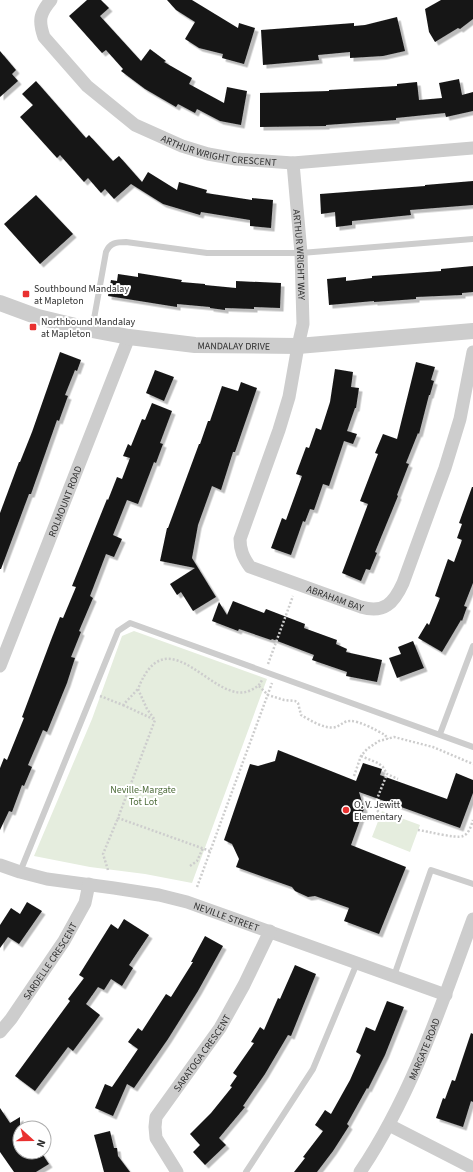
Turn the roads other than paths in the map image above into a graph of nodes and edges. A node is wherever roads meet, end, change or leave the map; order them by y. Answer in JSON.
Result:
{"nodes":[{"id":1,"x":51,"y":0,"type":"edge"},
{"id":2,"x":473,"y":148,"type":"edge"},
{"id":3,"x":293,"y":163,"type":"junction"},
{"id":4,"x":473,"y":239,"type":"edge"},
{"id":5,"x":301,"y":253,"type":"junction"},
{"id":6,"x":0,"y":303,"type":"edge"},
{"id":7,"x":92,"y":330,"type":"junction"},
{"id":8,"x":473,"y":331,"type":"edge"},
{"id":9,"x":129,"y":337,"type":"junction"},
{"id":10,"x":298,"y":346,"type":"junction"},
{"id":11,"x":473,"y":352,"type":"edge"},
{"id":12,"x":473,"y":646,"type":"edge"},
{"id":13,"x":0,"y":666,"type":"edge"},
{"id":14,"x":440,"y":734,"type":"junction"},
{"id":15,"x":473,"y":746,"type":"edge"},
{"id":16,"x":0,"y":865,"type":"edge"},
{"id":17,"x":20,"y":872,"type":"junction"},
{"id":18,"x":89,"y":884,"type":"junction"},
{"id":19,"x":473,"y":884,"type":"edge"},
{"id":20,"x":473,"y":919,"type":"edge"},
{"id":21,"x":270,"y":931,"type":"junction"},
{"id":22,"x":356,"y":963,"type":"junction"},
{"id":23,"x":394,"y":976,"type":"junction"},
{"id":24,"x":446,"y":995,"type":"junction"},
{"id":25,"x":0,"y":1032,"type":"edge"},
{"id":26,"x":389,"y":1125,"type":"junction"},
{"id":27,"x":472,"y":1165,"type":"edge"},
{"id":28,"x":177,"y":1172,"type":"edge"},
{"id":29,"x":246,"y":1172,"type":"edge"},
{"id":30,"x":360,"y":1172,"type":"edge"}],
"edges":[{"from":1,"to":3,"type":"street","name":"ARTHUR WRIGHT CRESCENT"},
{"from":2,"to":3,"type":"street","name":"ARTHUR WRIGHT CRESCENT"},
{"from":3,"to":5,"type":"street","name":"ARTHUR WRIGHT WAY"},
{"from":4,"to":5,"type":"lane"},
{"from":5,"to":7,"type":"lane"},
{"from":5,"to":10,"type":"street","name":"ARTHUR WRIGHT WAY"},
{"from":6,"to":7,"type":"street","name":"MANDALAY DRIVE"},
{"from":7,"to":9,"type":"street","name":"MANDALAY DRIVE"},
{"from":8,"to":10,"type":"street","name":"MANDALAY DRIVE"},
{"from":9,"to":10,"type":"street","name":"MANDALAY DRIVE"},
{"from":9,"to":13,"type":"street","name":"ROLMOUNT ROAD"},
{"from":10,"to":11,"type":"street","name":"ABRAHAM BAY"},
{"from":12,"to":14,"type":"lane"},
{"from":14,"to":15,"type":"lane"},
{"from":14,"to":17,"type":"lane"},
{"from":16,"to":17,"type":"street","name":"NEVILLE STREET"},
{"from":17,"to":18,"type":"street","name":"NEVILLE STREET"},
{"from":18,"to":21,"type":"street","name":"NEVILLE STREET"},
{"from":18,"to":25,"type":"street","name":"SARDELLE CRESCENT"},
{"from":19,"to":23,"type":"lane"},
{"from":20,"to":24,"type":"street","name":"MARGATE ROAD"},
{"from":21,"to":22,"type":"street","name":"NEVILLE STREET"},
{"from":21,"to":28,"type":"street","name":"SARATOGA CRESCENT"},
{"from":22,"to":23,"type":"street","name":"NEVILLE STREET"},
{"from":22,"to":29,"type":"lane"},
{"from":23,"to":24,"type":"street","name":"NEVILLE STREET"},
{"from":24,"to":26,"type":"street","name":"MARGATE ROAD"},
{"from":26,"to":27,"type":"street"},
{"from":26,"to":30,"type":"street","name":"MARGATE ROAD"}]}
